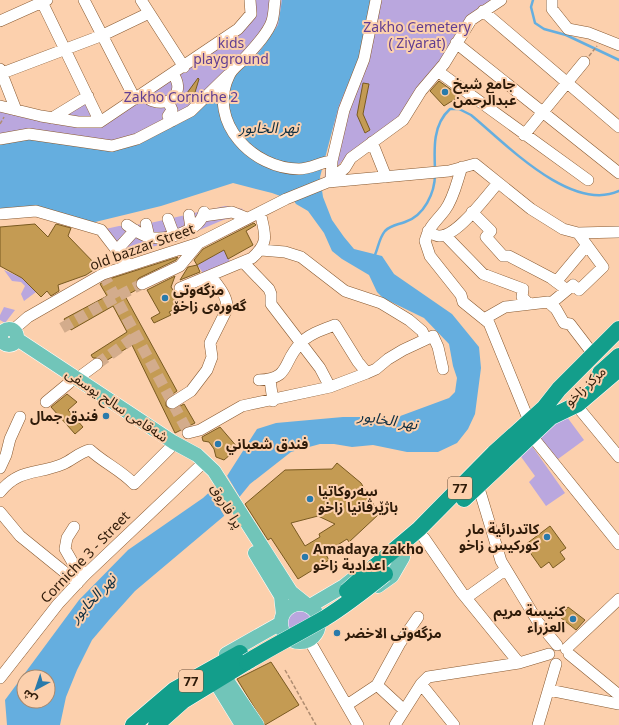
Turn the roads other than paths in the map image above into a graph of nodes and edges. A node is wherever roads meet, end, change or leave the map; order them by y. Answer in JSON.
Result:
{"nodes":[{"id":1,"x":84,"y":0,"type":"edge"},
{"id":2,"x":250,"y":0,"type":"edge"},
{"id":3,"x":275,"y":0,"type":"edge"},
{"id":4,"x":376,"y":0,"type":"edge"},
{"id":5,"x":501,"y":0,"type":"edge"},
{"id":6,"x":552,"y":0,"type":"edge"},
{"id":7,"x":44,"y":1,"type":"edge"},
{"id":8,"x":143,"y":1,"type":"edge"},
{"id":9,"x":483,"y":11,"type":"junction"},
{"id":10,"x":149,"y":13,"type":"junction"},
{"id":11,"x":0,"y":20,"type":"edge"},
{"id":12,"x":103,"y":35,"type":"junction"},
{"id":13,"x":456,"y":43,"type":"junction"},
{"id":14,"x":619,"y":45,"type":"edge"},
{"id":15,"x":67,"y":50,"type":"junction"},
{"id":16,"x":584,"y":62,"type":"road end"},
{"id":17,"x":184,"y":67,"type":"junction"},
{"id":18,"x":236,"y":68,"type":"junction"},
{"id":19,"x":1,"y":72,"type":"edge"},
{"id":20,"x":439,"y":72,"type":"junction"},
{"id":21,"x":173,"y":74,"type":"junction"},
{"id":22,"x":567,"y":83,"type":"junction"},
{"id":23,"x":88,"y":96,"type":"junction"},
{"id":24,"x":139,"y":97,"type":"junction"},
{"id":25,"x":0,"y":106,"type":"edge"},
{"id":26,"x":16,"y":110,"type":"junction"},
{"id":27,"x":174,"y":112,"type":"junction"},
{"id":28,"x":543,"y":112,"type":"junction"},
{"id":29,"x":52,"y":118,"type":"junction"},
{"id":30,"x":100,"y":122,"type":"junction"},
{"id":31,"x":619,"y":127,"type":"edge"},
{"id":32,"x":524,"y":134,"type":"junction"},
{"id":33,"x":0,"y":139,"type":"edge"},
{"id":34,"x":372,"y":142,"type":"junction"},
{"id":35,"x":329,"y":161,"type":"junction"},
{"id":36,"x":462,"y":167,"type":"junction"},
{"id":37,"x":619,"y":173,"type":"edge"},
{"id":38,"x":386,"y":176,"type":"junction"},
{"id":39,"x":588,"y":180,"type":"dead end"},
{"id":40,"x":330,"y":181,"type":"junction"},
{"id":41,"x":498,"y":183,"type":"junction"},
{"id":42,"x":260,"y":212,"type":"junction"},
{"id":43,"x":472,"y":212,"type":"junction"},
{"id":44,"x":0,"y":214,"type":"edge"},
{"id":45,"x":189,"y":215,"type":"dead end"},
{"id":46,"x":247,"y":218,"type":"junction"},
{"id":47,"x":168,"y":219,"type":"dead end"},
{"id":48,"x":146,"y":224,"type":"dead end"},
{"id":49,"x":191,"y":228,"type":"junction"},
{"id":50,"x":428,"y":232,"type":"junction"},
{"id":51,"x":619,"y":232,"type":"edge"},
{"id":52,"x":578,"y":233,"type":"junction"},
{"id":53,"x":174,"y":235,"type":"junction"},
{"id":54,"x":445,"y":235,"type":"junction"},
{"id":55,"x":149,"y":237,"type":"junction"},
{"id":56,"x":199,"y":243,"type":"junction"},
{"id":57,"x":587,"y":245,"type":"junction"},
{"id":58,"x":117,"y":250,"type":"junction"},
{"id":59,"x":261,"y":250,"type":"junction"},
{"id":60,"x":243,"y":262,"type":"junction"},
{"id":61,"x":128,"y":265,"type":"junction"},
{"id":62,"x":211,"y":276,"type":"junction"},
{"id":63,"x":556,"y":282,"type":"junction"},
{"id":64,"x":142,"y":284,"type":"tunnel mouth"},
{"id":65,"x":180,"y":288,"type":"dead end"},
{"id":66,"x":567,"y":290,"type":"junction"},
{"id":67,"x":528,"y":303,"type":"junction"},
{"id":68,"x":550,"y":304,"type":"junction"},
{"id":69,"x":484,"y":319,"type":"junction"},
{"id":70,"x":619,"y":329,"type":"edge"},
{"id":71,"x":7,"y":336,"type":"edge"},
{"id":72,"x":426,"y":339,"type":"junction"},
{"id":73,"x":619,"y":341,"type":"edge"},
{"id":74,"x":300,"y":343,"type":"junction"},
{"id":75,"x":593,"y":354,"type":"junction"},
{"id":76,"x":97,"y":364,"type":"tunnel mouth"},
{"id":77,"x":619,"y":367,"type":"edge"},
{"id":78,"x":443,"y":369,"type":"dead end"},
{"id":79,"x":367,"y":373,"type":"junction"},
{"id":80,"x":74,"y":381,"type":"junction"},
{"id":81,"x":330,"y":387,"type":"junction"},
{"id":82,"x":273,"y":401,"type":"junction"},
{"id":83,"x":46,"y":402,"type":"dead end"},
{"id":84,"x":172,"y":403,"type":"dead end"},
{"id":85,"x":579,"y":403,"type":"junction"},
{"id":86,"x":548,"y":413,"type":"junction"},
{"id":87,"x":20,"y":417,"type":"dead end"},
{"id":88,"x":530,"y":428,"type":"junction"},
{"id":89,"x":170,"y":448,"type":"junction"},
{"id":90,"x":189,"y":451,"type":"junction"},
{"id":91,"x":619,"y":457,"type":"edge"},
{"id":92,"x":0,"y":468,"type":"edge"},
{"id":93,"x":208,"y":470,"type":"junction"},
{"id":94,"x":12,"y":479,"type":"junction"},
{"id":95,"x":478,"y":485,"type":"junction"},
{"id":96,"x":0,"y":492,"type":"edge"},
{"id":97,"x":2,"y":519,"type":"edge"},
{"id":98,"x":74,"y":527,"type":"dead end"},
{"id":99,"x":250,"y":536,"type":"junction"},
{"id":100,"x":424,"y":538,"type":"junction"},
{"id":101,"x":618,"y":541,"type":"edge"},
{"id":102,"x":399,"y":554,"type":"junction"},
{"id":103,"x":505,"y":570,"type":"junction"},
{"id":104,"x":82,"y":579,"type":"junction"},
{"id":105,"x":330,"y":595,"type":"junction"},
{"id":106,"x":466,"y":598,"type":"junction"},
{"id":107,"x":619,"y":599,"type":"edge"},
{"id":108,"x":308,"y":605,"type":"junction"},
{"id":109,"x":343,"y":614,"type":"junction"},
{"id":110,"x":418,"y":617,"type":"dead end"},
{"id":111,"x":282,"y":618,"type":"junction"},
{"id":112,"x":318,"y":630,"type":"junction"},
{"id":113,"x":256,"y":636,"type":"junction"},
{"id":114,"x":309,"y":640,"type":"junction"},
{"id":115,"x":294,"y":641,"type":"junction"},
{"id":116,"x":564,"y":649,"type":"junction"},
{"id":117,"x":549,"y":654,"type":"junction"},
{"id":118,"x":244,"y":657,"type":"junction"},
{"id":119,"x":268,"y":657,"type":"junction"},
{"id":120,"x":519,"y":663,"type":"junction"},
{"id":121,"x":556,"y":664,"type":"junction"},
{"id":122,"x":4,"y":666,"type":"edge"},
{"id":123,"x":0,"y":678,"type":"edge"},
{"id":124,"x":194,"y":680,"type":"junction"},
{"id":125,"x":221,"y":681,"type":"junction"},
{"id":126,"x":421,"y":684,"type":"junction"},
{"id":127,"x":378,"y":685,"type":"junction"},
{"id":128,"x":549,"y":690,"type":"junction"},
{"id":129,"x":619,"y":695,"type":"edge"},
{"id":130,"x":619,"y":704,"type":"edge"},
{"id":131,"x":347,"y":705,"type":"junction"},
{"id":132,"x":404,"y":710,"type":"junction"},
{"id":133,"x":133,"y":725,"type":"edge"},
{"id":134,"x":156,"y":725,"type":"edge"},
{"id":135,"x":242,"y":725,"type":"edge"},
{"id":136,"x":257,"y":725,"type":"edge"},
{"id":137,"x":358,"y":725,"type":"edge"},
{"id":138,"x":395,"y":725,"type":"edge"},
{"id":139,"x":454,"y":725,"type":"edge"},
{"id":140,"x":538,"y":725,"type":"edge"}],
"edges":[{"from":1,"to":12,"type":"street"},
{"from":2,"to":17,"type":"street"},
{"from":3,"to":18,"type":"street"},
{"from":4,"to":35,"type":"street"},
{"from":5,"to":9,"type":"street"},
{"from":6,"to":14,"type":"street"},
{"from":7,"to":11,"type":"street"},
{"from":7,"to":15,"type":"street"},
{"from":8,"to":10,"type":"street"},
{"from":9,"to":13,"type":"street"},
{"from":9,"to":22,"type":"street"},
{"from":10,"to":12,"type":"street"},
{"from":10,"to":17,"type":"street"},
{"from":12,"to":15,"type":"street"},
{"from":12,"to":24,"type":"street"},
{"from":13,"to":20,"type":"street"},
{"from":13,"to":28,"type":"street"},
{"from":15,"to":19,"type":"street"},
{"from":15,"to":23,"type":"street"},
{"from":16,"to":22,"type":"street"},
{"from":17,"to":21,"type":"street"},
{"from":18,"to":27,"type":"street"},
{"from":18,"to":35,"type":"street"},
{"from":19,"to":26,"type":"street"},
{"from":20,"to":32,"type":"street"},
{"from":20,"to":34,"type":"street"},
{"from":21,"to":24,"type":"street"},
{"from":21,"to":27,"type":"street"},
{"from":22,"to":28,"type":"street"},
{"from":22,"to":31,"type":"street"},
{"from":23,"to":29,"type":"street"},
{"from":23,"to":30,"type":"street"},
{"from":24,"to":27,"type":"street"},
{"from":24,"to":30,"type":"street"},
{"from":25,"to":26,"type":"street"},
{"from":26,"to":29,"type":"street"},
{"from":27,"to":33,"type":"street"},
{"from":28,"to":32,"type":"street"},
{"from":28,"to":37,"type":"street"},
{"from":29,"to":30,"type":"street"},
{"from":32,"to":39,"type":"street"},
{"from":34,"to":38,"type":"street"},
{"from":34,"to":40,"type":"street"},
{"from":35,"to":40,"type":"street"},
{"from":36,"to":38,"type":"street"},
{"from":36,"to":41,"type":"street"},
{"from":36,"to":50,"type":"street"},
{"from":38,"to":40,"type":"street"},
{"from":40,"to":42,"type":"street","name":"old bazzar Street"},
{"from":41,"to":43,"type":"street"},
{"from":41,"to":52,"type":"street"},
{"from":42,"to":46,"type":"street","name":"old bazzar Street"},
{"from":42,"to":59,"type":"street"},
{"from":43,"to":54,"type":"street"},
{"from":43,"to":63,"type":"street"},
{"from":44,"to":58,"type":"street"},
{"from":45,"to":49,"type":"street"},
{"from":46,"to":49,"type":"street"},
{"from":46,"to":56,"type":"street","name":"old bazzar Street"},
{"from":47,"to":53,"type":"street"},
{"from":48,"to":55,"type":"street"},
{"from":49,"to":53,"type":"street"},
{"from":50,"to":54,"type":"street"},
{"from":50,"to":69,"type":"street"},
{"from":51,"to":52,"type":"street"},
{"from":52,"to":57,"type":"street"},
{"from":53,"to":55,"type":"street"},
{"from":54,"to":67,"type":"street"},
{"from":55,"to":58,"type":"street"},
{"from":56,"to":61,"type":"street","name":"old bazzar Street"},
{"from":56,"to":64,"type":"street"},
{"from":57,"to":63,"type":"street"},
{"from":57,"to":66,"type":"street"},
{"from":58,"to":61,"type":"street"},
{"from":59,"to":60,"type":"street"},
{"from":59,"to":72,"type":"street"},
{"from":60,"to":62,"type":"street"},
{"from":60,"to":74,"type":"street"},
{"from":61,"to":71,"type":"street","name":"old bazzar Street"},
{"from":62,"to":65,"type":"street"},
{"from":62,"to":84,"type":"street"},
{"from":63,"to":66,"type":"street"},
{"from":66,"to":68,"type":"street"},
{"from":67,"to":68,"type":"street"},
{"from":67,"to":69,"type":"street"},
{"from":68,"to":75,"type":"street"},
{"from":69,"to":88,"type":"street"},
{"from":70,"to":75,"type":"highway"},
{"from":71,"to":80,"type":"main road","name":"شەقامی سالح یوسفی"},
{"from":72,"to":78,"type":"street"},
{"from":72,"to":79,"type":"street"},
{"from":73,"to":86,"type":"highway","number":"77"},
{"from":74,"to":79,"type":"street"},
{"from":74,"to":81,"type":"street"},
{"from":74,"to":82,"type":"street"},
{"from":75,"to":86,"type":"highway"},
{"from":76,"to":80,"type":"street"},
{"from":77,"to":85,"type":"highway"},
{"from":77,"to":86,"type":"highway","name":"مركز زاخو","number":"77"},
{"from":79,"to":81,"type":"street"},
{"from":80,"to":83,"type":"street"},
{"from":80,"to":89,"type":"main road","name":"شەقامی سالح یوسفی"},
{"from":80,"to":90,"type":"main road","name":"شەقامی سالح یوسفی"},
{"from":81,"to":82,"type":"street"},
{"from":82,"to":90,"type":"street"},
{"from":85,"to":86,"type":"highway"},
{"from":85,"to":91,"type":"street"},
{"from":86,"to":88,"type":"highway","number":"77"},
{"from":87,"to":92,"type":"street"},
{"from":88,"to":95,"type":"highway","number":"77"},
{"from":88,"to":101,"type":"street"},
{"from":88,"to":102,"type":"highway","number":"77"},
{"from":89,"to":93,"type":"main road","name":"شەقامی سالح یوسفی"},
{"from":89,"to":94,"type":"street"},
{"from":90,"to":93,"type":"main road","name":"شەقامی سالح یوسفی"},
{"from":92,"to":94,"type":"street"},
{"from":93,"to":99,"type":"main road","name":"پرا فاروق"},
{"from":93,"to":104,"type":"street","name":"Corniche 3 - Street"},
{"from":94,"to":96,"type":"street"},
{"from":95,"to":100,"type":"highway","number":"77"},
{"from":95,"to":103,"type":"street"},
{"from":97,"to":104,"type":"street"},
{"from":98,"to":104,"type":"street"},
{"from":99,"to":108,"type":"main road"},
{"from":99,"to":111,"type":"main road"},
{"from":100,"to":102,"type":"highway","number":"77"},
{"from":100,"to":106,"type":"street"},
{"from":102,"to":105,"type":"main road"},
{"from":102,"to":109,"type":"main road"},
{"from":102,"to":118,"type":"highway","number":"77","bridge":true},
{"from":103,"to":106,"type":"street"},
{"from":103,"to":116,"type":"street"},
{"from":104,"to":122,"type":"street","name":"Corniche 3 - Street"},
{"from":105,"to":108,"type":"main road"},
{"from":105,"to":109,"type":"main road"},
{"from":106,"to":120,"type":"street"},
{"from":107,"to":116,"type":"street"},
{"from":108,"to":111,"type":"main road"},
{"from":108,"to":112,"type":"main road"},
{"from":109,"to":112,"type":"main road"},
{"from":110,"to":127,"type":"street"},
{"from":111,"to":113,"type":"main road"},
{"from":111,"to":115,"type":"main road"},
{"from":112,"to":114,"type":"main road"},
{"from":113,"to":119,"type":"main road"},
{"from":113,"to":124,"type":"main road"},
{"from":114,"to":115,"type":"main road"},
{"from":114,"to":131,"type":"street"},
{"from":115,"to":119,"type":"main road"},
{"from":116,"to":117,"type":"street"},
{"from":116,"to":121,"type":"street"},
{"from":116,"to":129,"type":"street"},
{"from":117,"to":120,"type":"street"},
{"from":117,"to":121,"type":"street"},
{"from":118,"to":124,"type":"highway","number":"77"},
{"from":118,"to":125,"type":"highway","number":"77"},
{"from":119,"to":125,"type":"main road"},
{"from":120,"to":126,"type":"street"},
{"from":121,"to":128,"type":"street"},
{"from":122,"to":123,"type":"street","name":"Corniche 3 - Street"},
{"from":124,"to":133,"type":"highway","number":"77"},
{"from":125,"to":134,"type":"highway","number":"77"},
{"from":125,"to":135,"type":"main road"},
{"from":125,"to":136,"type":"main road"},
{"from":126,"to":132,"type":"street"},
{"from":126,"to":139,"type":"street"},
{"from":127,"to":131,"type":"street"},
{"from":127,"to":132,"type":"street"},
{"from":128,"to":130,"type":"street"},
{"from":128,"to":140,"type":"street"},
{"from":131,"to":137,"type":"street"},
{"from":132,"to":138,"type":"street"}]}
